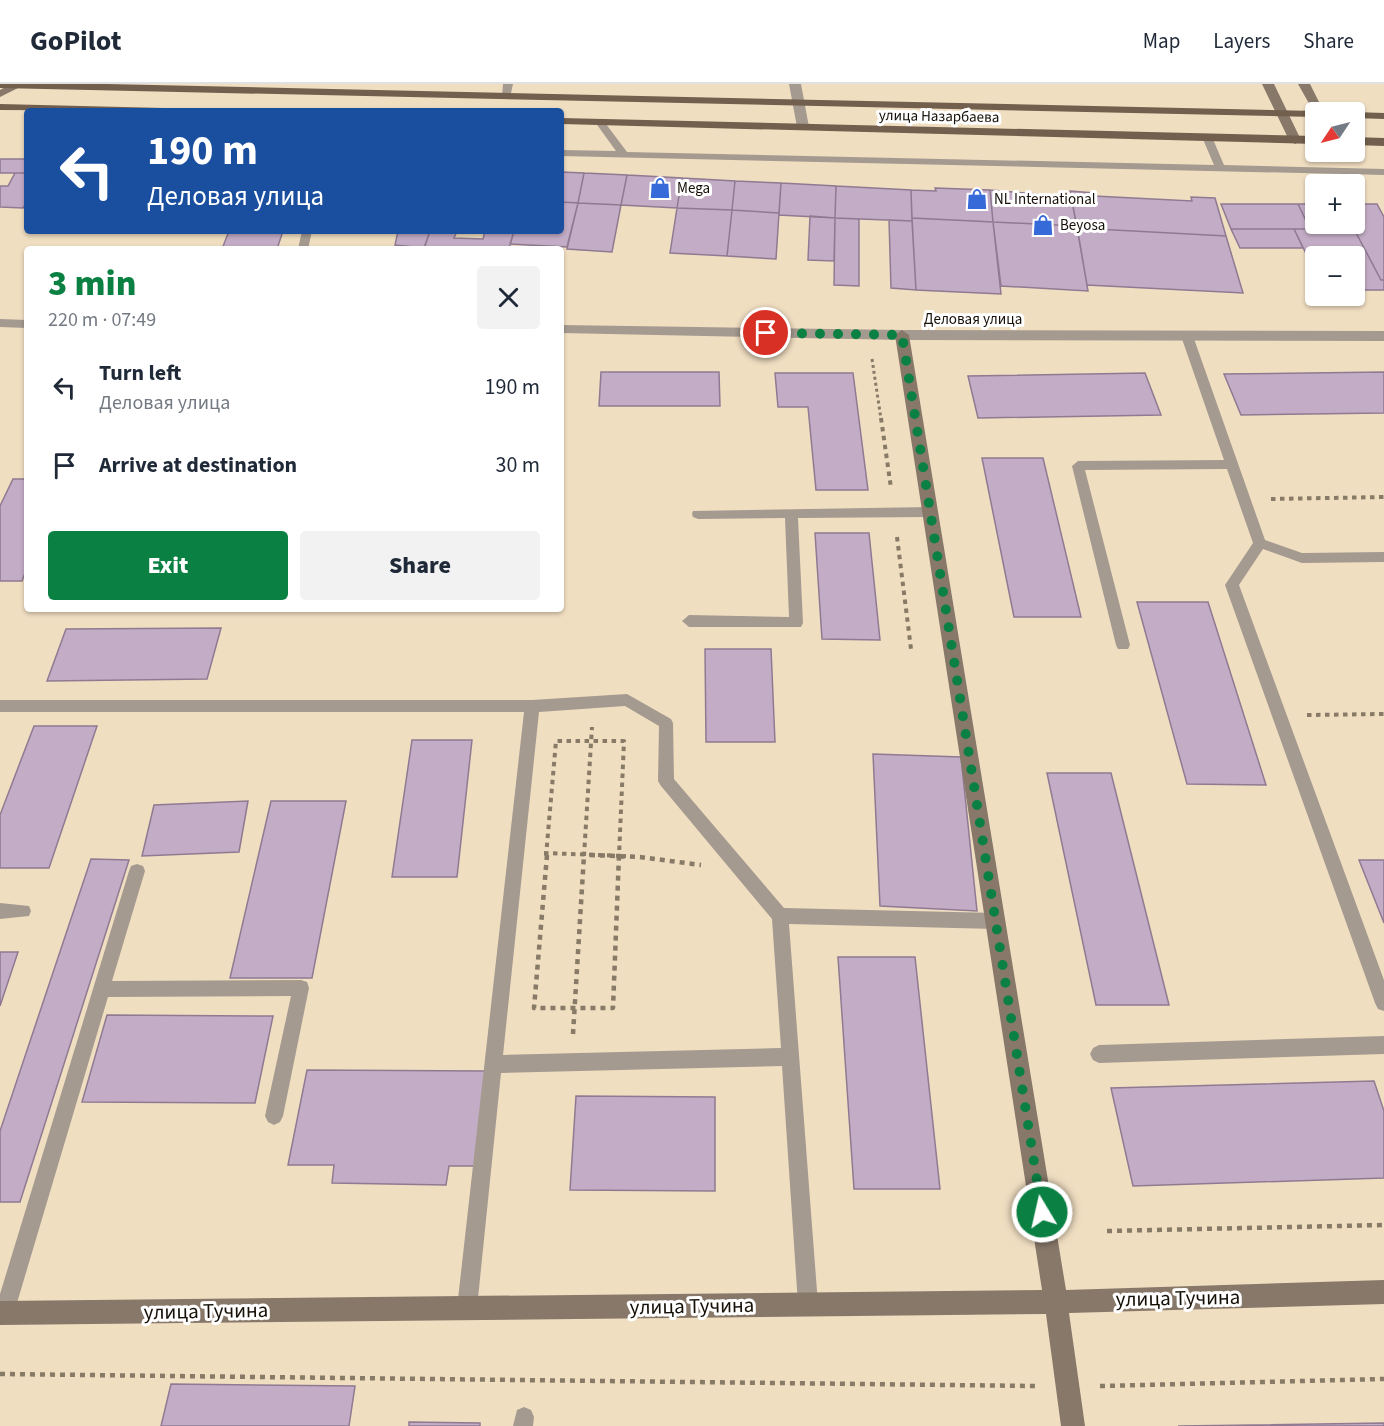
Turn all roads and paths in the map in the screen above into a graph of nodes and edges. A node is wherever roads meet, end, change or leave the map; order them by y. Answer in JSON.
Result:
{"nodes":[{"id":1,"x":795,"y":84,"type":"edge"},
{"id":2,"x":1268,"y":84,"type":"edge"},
{"id":3,"x":1304,"y":84,"type":"edge"},
{"id":4,"x":0,"y":85,"type":"edge"},
{"id":5,"x":20,"y":85,"type":"edge"},
{"id":6,"x":316,"y":88,"type":"edge"},
{"id":7,"x":507,"y":90,"type":"edge"},
{"id":8,"x":0,"y":94,"type":"edge"},
{"id":9,"x":1312,"y":102,"type":"edge"},
{"id":10,"x":798,"y":103,"type":"junction"},
{"id":11,"x":0,"y":107,"type":"edge"},
{"id":12,"x":41,"y":108,"type":"edge"},
{"id":13,"x":1282,"y":113,"type":"junction"},
{"id":14,"x":1305,"y":113,"type":"edge"},
{"id":15,"x":1365,"y":115,"type":"edge"},
{"id":16,"x":1384,"y":116,"type":"edge"},
{"id":17,"x":564,"y":121,"type":"edge"},
{"id":18,"x":600,"y":122,"type":"junction"},
{"id":19,"x":803,"y":127,"type":"junction"},
{"id":20,"x":1207,"y":137,"type":"junction"},
{"id":21,"x":1295,"y":140,"type":"junction"},
{"id":22,"x":1305,"y":140,"type":"edge"},
{"id":23,"x":1365,"y":141,"type":"edge"},
{"id":24,"x":1384,"y":142,"type":"edge"},
{"id":25,"x":564,"y":153,"type":"edge"},
{"id":26,"x":624,"y":155,"type":"junction"},
{"id":27,"x":1220,"y":168,"type":"junction"},
{"id":28,"x":1384,"y":172,"type":"edge"},
{"id":29,"x":0,"y":323,"type":"edge"},
{"id":30,"x":24,"y":324,"type":"edge"},
{"id":31,"x":564,"y":329,"type":"edge"},
{"id":32,"x":902,"y":335,"type":"junction"},
{"id":33,"x":1187,"y":336,"type":"junction"},
{"id":34,"x":1384,"y":336,"type":"edge"},
{"id":35,"x":1232,"y":464,"type":"junction"},
{"id":36,"x":1384,"y":497,"type":"edge"},
{"id":37,"x":1244,"y":499,"type":"junction"},
{"id":38,"x":930,"y":512,"type":"junction"},
{"id":39,"x":790,"y":513,"type":"junction"},
{"id":40,"x":698,"y":514,"type":"dead end"},
{"id":41,"x":1260,"y":543,"type":"junction"},
{"id":42,"x":1384,"y":557,"type":"edge"},
{"id":43,"x":689,"y":621,"type":"dead end"},
{"id":44,"x":1124,"y":645,"type":"dead end"},
{"id":45,"x":594,"y":702,"type":"junction"},
{"id":46,"x":0,"y":706,"type":"edge"},
{"id":47,"x":532,"y":706,"type":"junction"},
{"id":48,"x":1384,"y":714,"type":"edge"},
{"id":49,"x":1280,"y":716,"type":"junction"},
{"id":50,"x":556,"y":741,"type":"dead end"},
{"id":51,"x":591,"y":741,"type":"junction"},
{"id":52,"x":516,"y":852,"type":"junction"},
{"id":53,"x":584,"y":855,"type":"junction"},
{"id":54,"x":619,"y":856,"type":"junction"},
{"id":55,"x":741,"y":870,"type":"junction"},
{"id":56,"x":137,"y":871,"type":"dead end"},
{"id":57,"x":0,"y":911,"type":"edge"},
{"id":58,"x":23,"y":911,"type":"dead end"},
{"id":59,"x":780,"y":916,"type":"junction"},
{"id":60,"x":996,"y":921,"type":"junction"},
{"id":61,"x":1376,"y":961,"type":"edge"},
{"id":62,"x":101,"y":989,"type":"junction"},
{"id":63,"x":1384,"y":1003,"type":"edge"},
{"id":64,"x":534,"y":1008,"type":"dead end"},
{"id":65,"x":575,"y":1008,"type":"junction"},
{"id":66,"x":1384,"y":1045,"type":"edge"},
{"id":67,"x":1099,"y":1054,"type":"dead end"},
{"id":68,"x":790,"y":1057,"type":"junction"},
{"id":69,"x":572,"y":1062,"type":"junction"},
{"id":70,"x":493,"y":1064,"type":"junction"},
{"id":71,"x":274,"y":1116,"type":"dead end"},
{"id":72,"x":1384,"y":1225,"type":"edge"},
{"id":73,"x":1107,"y":1231,"type":"dead end"},
{"id":74,"x":1384,"y":1292,"type":"edge"},
{"id":75,"x":1056,"y":1302,"type":"junction"},
{"id":76,"x":808,"y":1304,"type":"junction"},
{"id":77,"x":467,"y":1308,"type":"junction"},
{"id":78,"x":2,"y":1313,"type":"edge"},
{"id":79,"x":0,"y":1374,"type":"edge"},
{"id":80,"x":1384,"y":1379,"type":"edge"},
{"id":81,"x":1067,"y":1387,"type":"junction"},
{"id":82,"x":1073,"y":1426,"type":"edge"}],
"edges":[{"from":1,"to":10,"type":"street"},
{"from":2,"to":13,"type":"street"},
{"from":3,"to":9,"type":"street"},
{"from":4,"to":5,"type":"main road","name":"улица Назарбаева"},
{"from":5,"to":6,"type":"main road","name":"улица Назарбаева"},
{"from":5,"to":8,"type":"street"},
{"from":6,"to":7,"type":"main road","name":"улица Назарбаева"},
{"from":7,"to":10,"type":"main road","name":"улица Назарбаева"},
{"from":10,"to":13,"type":"main road","name":"улица Назарбаева"},
{"from":10,"to":19,"type":"street"},
{"from":11,"to":12,"type":"main road"},
{"from":13,"to":14,"type":"main road","name":"улица Назарбаева"},
{"from":13,"to":21,"type":"street"},
{"from":15,"to":16,"type":"main road"},
{"from":17,"to":18,"type":"main road","name":"улица Назарбаева"},
{"from":18,"to":19,"type":"main road","name":"улица Назарбаева"},
{"from":18,"to":26,"type":"lane"},
{"from":19,"to":20,"type":"main road","name":"улица Назарбаева"},
{"from":20,"to":21,"type":"main road","name":"улица Назарбаева"},
{"from":20,"to":27,"type":"lane"},
{"from":21,"to":22,"type":"main road","name":"улица Назарбаева"},
{"from":23,"to":24,"type":"main road"},
{"from":25,"to":26,"type":"lane"},
{"from":26,"to":27,"type":"lane"},
{"from":27,"to":28,"type":"lane"},
{"from":29,"to":30,"type":"street"},
{"from":31,"to":32,"type":"street","name":"Деловая улица"},
{"from":32,"to":33,"type":"street","name":"Деловая улица"},
{"from":32,"to":38,"type":"street"},
{"from":33,"to":34,"type":"street","name":"Деловая улица"},
{"from":33,"to":35,"type":"lane"},
{"from":35,"to":37,"type":"lane"},
{"from":35,"to":44,"type":"lane"},
{"from":36,"to":37,"type":"path"},
{"from":37,"to":41,"type":"lane"},
{"from":38,"to":39,"type":"lane"},
{"from":38,"to":60,"type":"street"},
{"from":39,"to":40,"type":"lane"},
{"from":39,"to":43,"type":"lane"},
{"from":41,"to":42,"type":"lane"},
{"from":41,"to":49,"type":"lane"},
{"from":45,"to":47,"type":"lane"},
{"from":45,"to":51,"type":"path"},
{"from":45,"to":55,"type":"lane"},
{"from":46,"to":47,"type":"lane"},
{"from":47,"to":52,"type":"lane"},
{"from":48,"to":49,"type":"path"},
{"from":49,"to":61,"type":"lane"},
{"from":50,"to":51,"type":"path"},
{"from":51,"to":53,"type":"path"},
{"from":51,"to":54,"type":"path"},
{"from":52,"to":53,"type":"path"},
{"from":52,"to":70,"type":"lane"},
{"from":53,"to":54,"type":"path"},
{"from":53,"to":65,"type":"path"},
{"from":54,"to":55,"type":"path"},
{"from":54,"to":65,"type":"path"},
{"from":55,"to":59,"type":"lane"},
{"from":56,"to":62,"type":"lane"},
{"from":57,"to":58,"type":"lane"},
{"from":59,"to":60,"type":"lane"},
{"from":59,"to":68,"type":"lane"},
{"from":60,"to":75,"type":"street"},
{"from":61,"to":63,"type":"lane"},
{"from":62,"to":71,"type":"lane"},
{"from":62,"to":78,"type":"lane"},
{"from":64,"to":65,"type":"path"},
{"from":65,"to":69,"type":"path"},
{"from":66,"to":67,"type":"lane"},
{"from":68,"to":69,"type":"lane"},
{"from":68,"to":76,"type":"lane"},
{"from":69,"to":70,"type":"lane"},
{"from":70,"to":77,"type":"lane"},
{"from":72,"to":73,"type":"path"},
{"from":74,"to":75,"type":"street","name":"улица Тучина"},
{"from":75,"to":76,"type":"street","name":"улица Тучина"},
{"from":75,"to":81,"type":"street"},
{"from":76,"to":77,"type":"street","name":"улица Тучина"},
{"from":77,"to":78,"type":"street","name":"улица Тучина"},
{"from":79,"to":81,"type":"path"},
{"from":80,"to":81,"type":"path"},
{"from":81,"to":82,"type":"street"}]}
